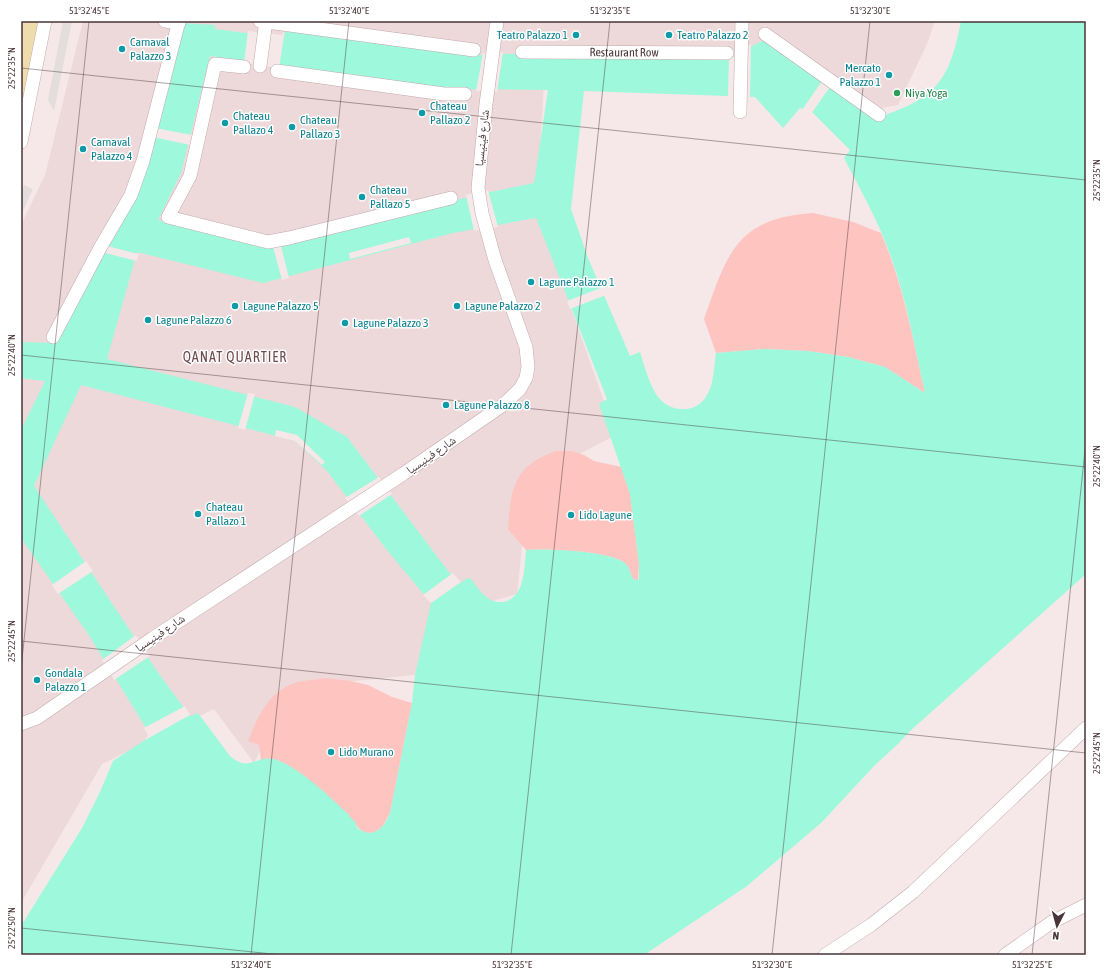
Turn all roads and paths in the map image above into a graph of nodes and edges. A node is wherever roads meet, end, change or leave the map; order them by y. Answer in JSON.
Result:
{"nodes":[{"id":1,"x":45,"y":21,"type":"edge"},
{"id":2,"x":165,"y":21,"type":"edge"},
{"id":3,"x":742,"y":21,"type":"edge"},
{"id":4,"x":179,"y":22,"type":"edge"},
{"id":5,"x":497,"y":22,"type":"edge"},
{"id":6,"x":265,"y":23,"type":"edge"},
{"id":7,"x":765,"y":34,"type":"dead end"},
{"id":8,"x":474,"y":50,"type":"dead end"},
{"id":9,"x":522,"y":52,"type":"dead end"},
{"id":10,"x":727,"y":54,"type":"dead end"},
{"id":11,"x":260,"y":66,"type":"dead end"},
{"id":12,"x":244,"y":67,"type":"dead end"},
{"id":13,"x":278,"y":71,"type":"dead end"},
{"id":14,"x":465,"y":94,"type":"dead end"},
{"id":15,"x":740,"y":112,"type":"dead end"},
{"id":16,"x":879,"y":115,"type":"dead end"},
{"id":17,"x":21,"y":142,"type":"edge"},
{"id":18,"x":451,"y":198,"type":"dead end"},
{"id":19,"x":53,"y":337,"type":"dead end"},
{"id":20,"x":21,"y":724,"type":"edge"},
{"id":21,"x":1086,"y":728,"type":"edge"},
{"id":22,"x":1081,"y":737,"type":"edge"},
{"id":23,"x":1086,"y":905,"type":"edge"},
{"id":24,"x":826,"y":955,"type":"edge"},
{"id":25,"x":1005,"y":955,"type":"edge"}],
"edges":[{"from":1,"to":17,"type":"street"},
{"from":2,"to":4,"type":"street"},
{"from":3,"to":15,"type":"street"},
{"from":4,"to":19,"type":"street"},
{"from":5,"to":20,"type":"street","name":"شارع فينيسيا"},
{"from":6,"to":8,"type":"street"},
{"from":6,"to":11,"type":"street"},
{"from":7,"to":16,"type":"street"},
{"from":9,"to":10,"type":"street","name":"Restaurant Row"},
{"from":12,"to":18,"type":"street"},
{"from":13,"to":14,"type":"street"},
{"from":21,"to":22,"type":"street"},
{"from":22,"to":24,"type":"street"},
{"from":23,"to":25,"type":"street"}]}
